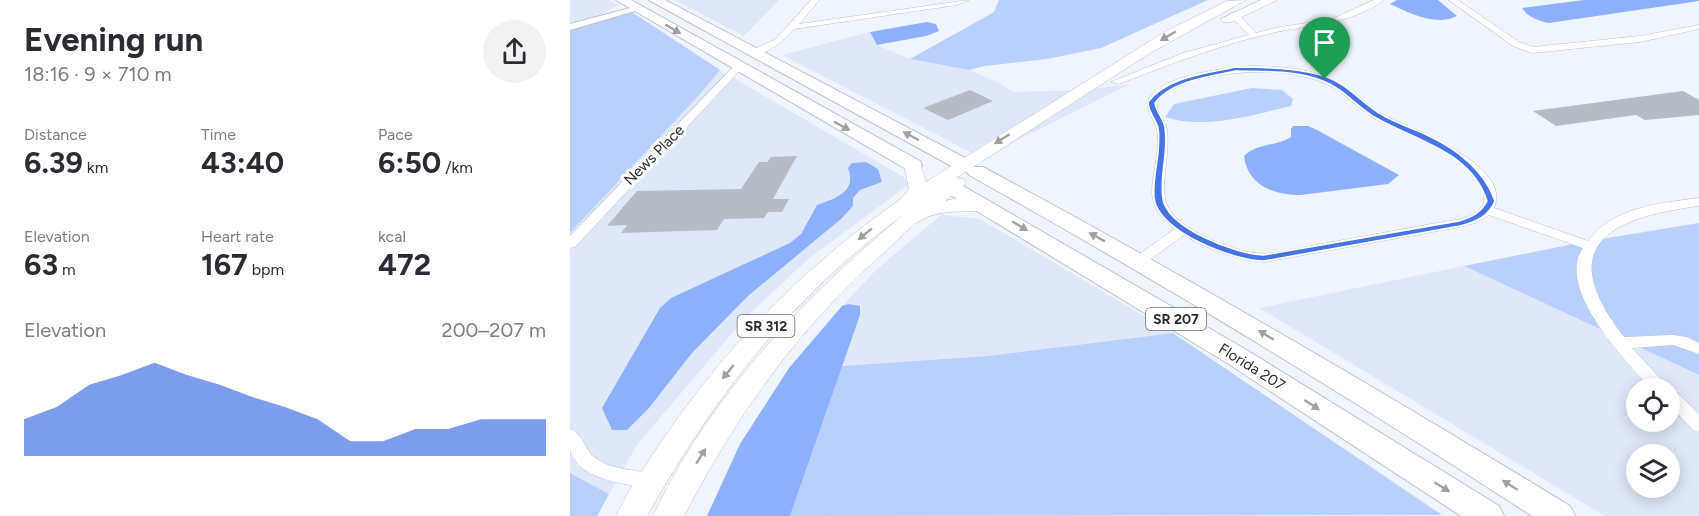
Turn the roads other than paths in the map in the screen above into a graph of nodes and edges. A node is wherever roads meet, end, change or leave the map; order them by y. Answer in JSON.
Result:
{"nodes":[{"id":1,"x":817,"y":0,"type":"edge"},
{"id":2,"x":964,"y":0,"type":"edge"},
{"id":3,"x":1240,"y":0,"type":"edge"},
{"id":4,"x":1270,"y":0,"type":"edge"},
{"id":5,"x":1380,"y":0,"type":"edge"},
{"id":6,"x":1453,"y":0,"type":"edge"},
{"id":7,"x":658,"y":2,"type":"edge"},
{"id":8,"x":628,"y":3,"type":"edge"},
{"id":9,"x":1226,"y":12,"type":"junction"},
{"id":10,"x":681,"y":14,"type":"junction"},
{"id":11,"x":599,"y":19,"type":"junction"},
{"id":12,"x":570,"y":27,"type":"edge"},
{"id":13,"x":792,"y":27,"type":"junction"},
{"id":14,"x":1699,"y":27,"type":"edge"},
{"id":15,"x":1255,"y":36,"type":"junction"},
{"id":16,"x":1188,"y":45,"type":"dead end"},
{"id":17,"x":1221,"y":45,"type":"junction"},
{"id":18,"x":753,"y":52,"type":"junction"},
{"id":19,"x":738,"y":67,"type":"junction"},
{"id":20,"x":1116,"y":82,"type":"junction"},
{"id":21,"x":913,"y":165,"type":"junction"},
{"id":22,"x":969,"y":167,"type":"junction"},
{"id":23,"x":945,"y":183,"type":"junction"},
{"id":24,"x":1699,"y":202,"type":"edge"},
{"id":25,"x":983,"y":205,"type":"junction"},
{"id":26,"x":914,"y":206,"type":"junction"},
{"id":27,"x":1487,"y":210,"type":"junction"},
{"id":28,"x":1184,"y":229,"type":"junction"},
{"id":29,"x":570,"y":244,"type":"edge"},
{"id":30,"x":1588,"y":245,"type":"junction"},
{"id":31,"x":1139,"y":261,"type":"junction"},
{"id":32,"x":1619,"y":343,"type":"junction"},
{"id":33,"x":1699,"y":349,"type":"edge"},
{"id":34,"x":1652,"y":378,"type":"edge"},
{"id":35,"x":1680,"y":406,"type":"edge"},
{"id":36,"x":1699,"y":425,"type":"edge"},
{"id":37,"x":570,"y":436,"type":"edge"},
{"id":38,"x":651,"y":481,"type":"junction"},
{"id":39,"x":630,"y":516,"type":"edge"},
{"id":40,"x":654,"y":516,"type":"edge"},
{"id":41,"x":668,"y":516,"type":"edge"},
{"id":42,"x":1488,"y":516,"type":"edge"},
{"id":43,"x":1559,"y":516,"type":"edge"}],
"edges":[{"from":1,"to":13,"type":"street"},
{"from":2,"to":13,"type":"street"},
{"from":3,"to":9,"type":"main road","number":"SR 312"},
{"from":4,"to":9,"type":"main road","number":"SR 312"},
{"from":5,"to":15,"type":"street"},
{"from":6,"to":14,"type":"street"},
{"from":7,"to":8,"type":"highway"},
{"from":7,"to":10,"type":"highway","number":"SR 207"},
{"from":8,"to":10,"type":"highway"},
{"from":8,"to":11,"type":"street"},
{"from":8,"to":11,"type":"street"},
{"from":8,"to":19,"type":"highway","number":"SR 207","one_way":true},
{"from":9,"to":15,"type":"street"},
{"from":9,"to":20,"type":"main road","number":"SR 312"},
{"from":9,"to":22,"type":"main road","number":"SR 312","one_way":true},
{"from":10,"to":18,"type":"highway","number":"SR 207"},
{"from":11,"to":12,"type":"street"},
{"from":13,"to":18,"type":"street"},
{"from":15,"to":17,"type":"street"},
{"from":16,"to":17,"type":"street"},
{"from":17,"to":20,"type":"street"},
{"from":22,"to":18,"type":"highway","number":"SR 207","one_way":true},
{"from":19,"to":21,"type":"highway","number":"SR 207","one_way":true},
{"from":19,"to":29,"type":"street","name":"News Place"},
{"from":20,"to":22,"type":"main road","number":"SR 312"},
{"from":21,"to":23,"type":"main road","number":"SR 207"},
{"from":21,"to":26,"type":"main road"},
{"from":22,"to":23,"type":"main road","number":"SR 312"},
{"from":31,"to":22,"type":"highway","number":"SR 207","one_way":true},
{"from":23,"to":25,"type":"highway","name":"Florida 207","number":"SR 207"},
{"from":23,"to":26,"type":"main road","number":"SR 312"},
{"from":24,"to":30,"type":"street"},
{"from":25,"to":26,"type":"main road"},
{"from":25,"to":42,"type":"highway","name":"Florida 207","number":"SR 207","one_way":true},
{"from":26,"to":38,"type":"main road","number":"SR 312","one_way":true},
{"from":41,"to":26,"type":"main road","number":"SR 312","one_way":true},
{"from":27,"to":28,"type":"street"},
{"from":27,"to":28,"type":"street"},
{"from":27,"to":30,"type":"street"},
{"from":28,"to":31,"type":"street"},
{"from":30,"to":32,"type":"street"},
{"from":43,"to":31,"type":"highway","number":"SR 207","one_way":true},
{"from":32,"to":33,"type":"street"},
{"from":32,"to":34,"type":"street"},
{"from":35,"to":36,"type":"street"},
{"from":37,"to":38,"type":"street"},
{"from":38,"to":39,"type":"main road","number":"SR 312"},
{"from":38,"to":40,"type":"main road"}]}
